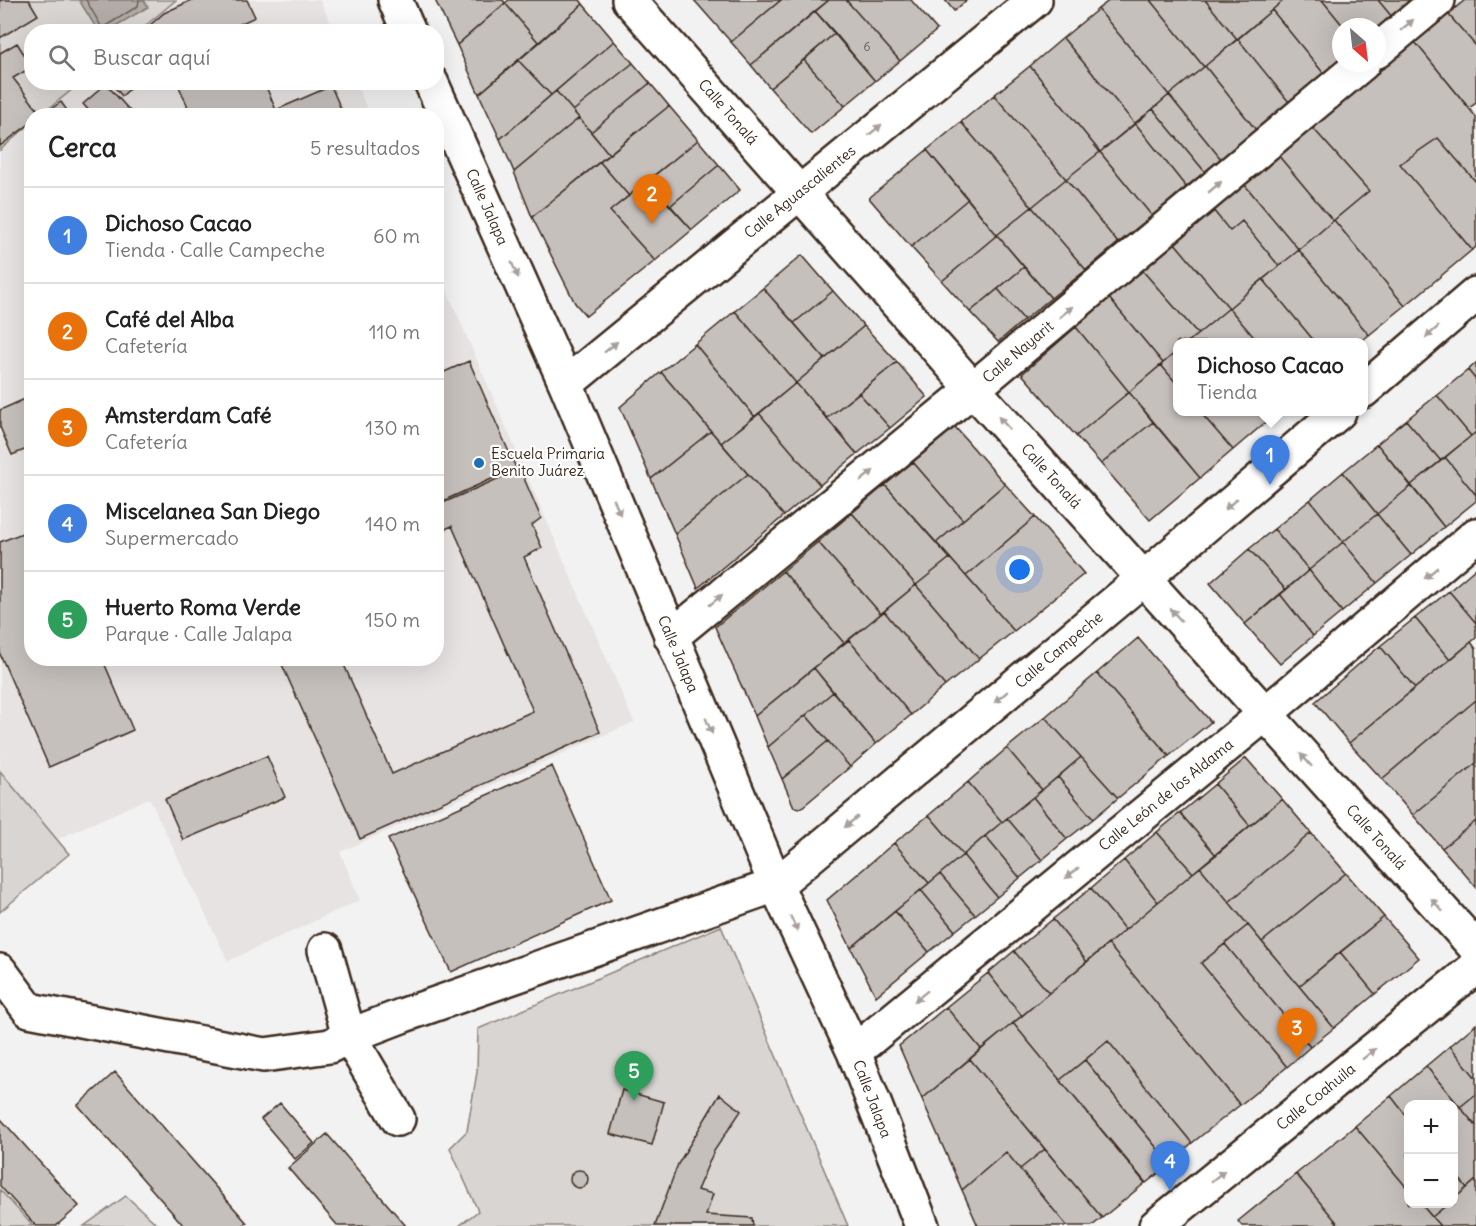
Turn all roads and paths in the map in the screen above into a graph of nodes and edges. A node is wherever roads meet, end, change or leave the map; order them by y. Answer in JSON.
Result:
{"nodes":[{"id":1,"x":395,"y":0,"type":"edge"},
{"id":2,"x":629,"y":0,"type":"edge"},
{"id":3,"x":1035,"y":0,"type":"edge"},
{"id":4,"x":1438,"y":0,"type":"edge"},
{"id":5,"x":406,"y":24,"type":"edge"},
{"id":6,"x":1386,"y":43,"type":"edge"},
{"id":7,"x":1352,"y":72,"type":"edge"},
{"id":8,"x":435,"y":90,"type":"edge"},
{"id":9,"x":443,"y":108,"type":"edge"},
{"id":10,"x":444,"y":111,"type":"edge"},
{"id":11,"x":799,"y":192,"type":"junction"},
{"id":12,"x":1476,"y":294,"type":"edge"},
{"id":13,"x":566,"y":384,"type":"junction"},
{"id":14,"x":1368,"y":387,"type":"edge"},
{"id":15,"x":973,"y":389,"type":"junction"},
{"id":16,"x":1333,"y":416,"type":"edge"},
{"id":17,"x":1476,"y":535,"type":"edge"},
{"id":18,"x":1144,"y":578,"type":"junction"},
{"id":19,"x":671,"y":637,"type":"junction"},
{"id":20,"x":1264,"y":715,"type":"junction"},
{"id":21,"x":776,"y":885,"type":"junction"},
{"id":22,"x":1476,"y":948,"type":"edge"},
{"id":23,"x":325,"y":950,"type":"dead end"},
{"id":24,"x":1476,"y":967,"type":"edge"},
{"id":25,"x":0,"y":971,"type":"edge"},
{"id":26,"x":349,"y":1036,"type":"junction"},
{"id":27,"x":854,"y":1052,"type":"junction"},
{"id":28,"x":398,"y":1119,"type":"dead end"},
{"id":29,"x":922,"y":1226,"type":"edge"},
{"id":30,"x":1156,"y":1226,"type":"edge"}],
"edges":[{"from":1,"to":5,"type":"street"},
{"from":2,"to":11,"type":"street","name":"Calle Tonalá"},
{"from":11,"to":3,"type":"street","name":"Calle Aguascalientes","one_way":true},
{"from":6,"to":4,"type":"street","one_way":true},
{"from":15,"to":7,"type":"street","name":"Calle Nayarit","one_way":true},
{"from":8,"to":9,"type":"street","name":"Calle Jalapa","one_way":true},
{"from":10,"to":13,"type":"street","name":"Calle Jalapa","one_way":true},
{"from":13,"to":11,"type":"street","name":"Calle Aguascalientes","one_way":true},
{"from":11,"to":15,"type":"street","name":"Calle Tonalá"},
{"from":12,"to":14,"type":"street","one_way":true},
{"from":13,"to":19,"type":"street","name":"Calle Jalapa","one_way":true},
{"from":18,"to":15,"type":"street","name":"Calle Tonalá","one_way":true},
{"from":19,"to":15,"type":"street","name":"Calle Nayarit","one_way":true},
{"from":16,"to":18,"type":"street","name":"Calle Campeche","one_way":true},
{"from":17,"to":20,"type":"street","name":"Calle León de los Aldama","one_way":true},
{"from":20,"to":18,"type":"street","name":"Calle Tonalá","one_way":true},
{"from":18,"to":21,"type":"street","name":"Calle Campeche","one_way":true},
{"from":19,"to":21,"type":"street","name":"Calle Jalapa","one_way":true},
{"from":22,"to":20,"type":"street","name":"Calle Tonalá","one_way":true},
{"from":20,"to":27,"type":"street","name":"Calle León de los Aldama","one_way":true},
{"from":21,"to":26,"type":"street"},
{"from":21,"to":27,"type":"street","name":"Calle Jalapa","one_way":true},
{"from":23,"to":26,"type":"street"},
{"from":30,"to":24,"type":"street","name":"Calle Coahuila","one_way":true},
{"from":25,"to":26,"type":"street"},
{"from":26,"to":28,"type":"street"},
{"from":27,"to":29,"type":"street","name":"Calle Jalapa"}]}
